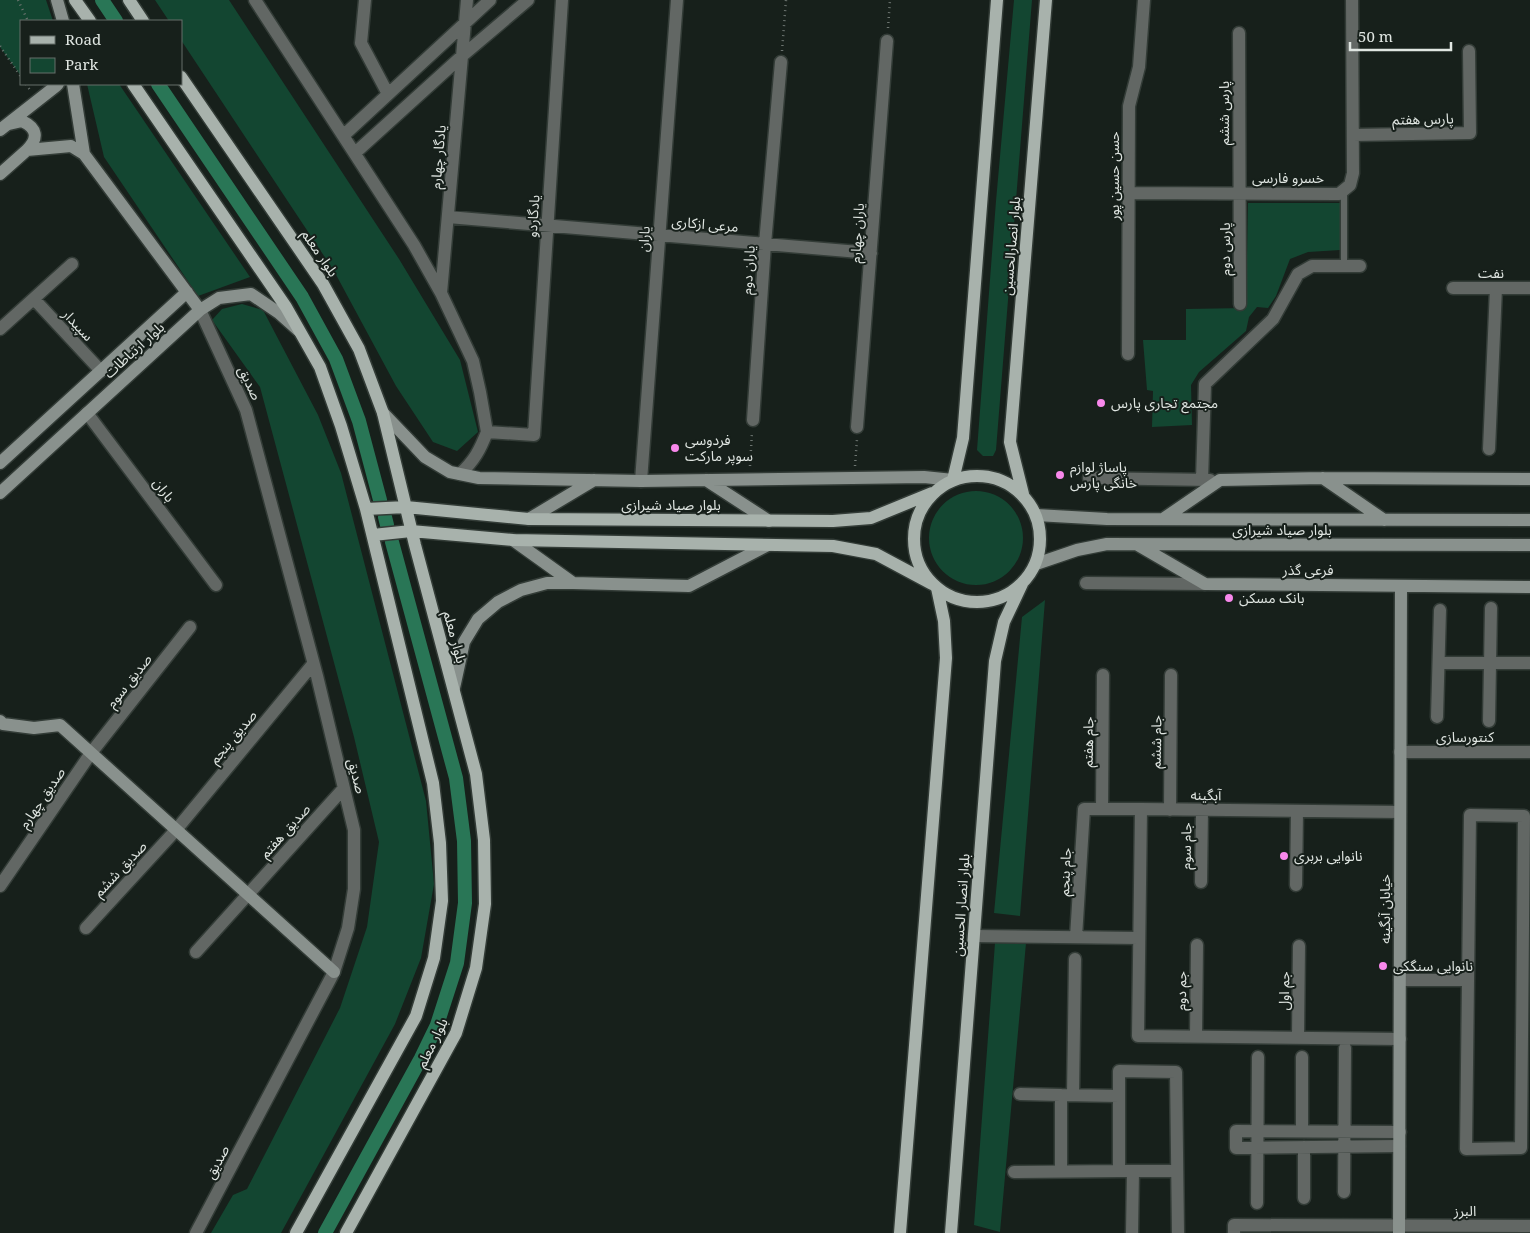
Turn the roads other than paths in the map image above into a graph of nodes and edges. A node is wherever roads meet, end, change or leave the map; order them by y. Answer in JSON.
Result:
{"nodes":[{"id":1,"x":57,"y":0,"type":"edge"},
{"id":2,"x":75,"y":0,"type":"edge"},
{"id":3,"x":129,"y":0,"type":"edge"},
{"id":4,"x":255,"y":0,"type":"edge"},
{"id":5,"x":365,"y":0,"type":"edge"},
{"id":6,"x":467,"y":0,"type":"edge"},
{"id":7,"x":490,"y":0,"type":"edge"},
{"id":8,"x":528,"y":0,"type":"edge"},
{"id":9,"x":562,"y":0,"type":"edge"},
{"id":10,"x":677,"y":0,"type":"edge"},
{"id":11,"x":997,"y":0,"type":"edge"},
{"id":12,"x":1046,"y":0,"type":"edge"},
{"id":13,"x":1144,"y":0,"type":"edge"},
{"id":14,"x":1352,"y":0,"type":"edge"},
{"id":15,"x":63,"y":20,"type":"edge"},
{"id":16,"x":89,"y":20,"type":"edge"},
{"id":17,"x":142,"y":20,"type":"edge"},
{"id":18,"x":465,"y":23,"type":"junction"},
{"id":19,"x":1239,"y":33,"type":"dead end"},
{"id":20,"x":887,"y":41,"type":"road end"},
{"id":21,"x":1469,"y":51,"type":"dead end"},
{"id":22,"x":462,"y":56,"type":"junction"},
{"id":23,"x":781,"y":62,"type":"road end"},
{"id":24,"x":182,"y":78,"type":"edge"},
{"id":25,"x":57,"y":85,"type":"edge"},
{"id":26,"x":73,"y":85,"type":"edge"},
{"id":27,"x":134,"y":85,"type":"edge"},
{"id":28,"x":388,"y":94,"type":"junction"},
{"id":29,"x":3,"y":127,"type":"edge"},
{"id":30,"x":344,"y":135,"type":"junction"},
{"id":31,"x":1353,"y":135,"type":"junction"},
{"id":32,"x":27,"y":150,"type":"junction"},
{"id":33,"x":84,"y":154,"type":"junction"},
{"id":34,"x":355,"y":154,"type":"junction"},
{"id":35,"x":0,"y":174,"type":"edge"},
{"id":36,"x":1344,"y":190,"type":"junction"},
{"id":37,"x":1129,"y":193,"type":"junction"},
{"id":38,"x":1240,"y":193,"type":"junction"},
{"id":39,"x":448,"y":217,"type":"junction"},
{"id":40,"x":547,"y":226,"type":"junction"},
{"id":41,"x":660,"y":235,"type":"junction"},
{"id":42,"x":765,"y":244,"type":"junction"},
{"id":43,"x":870,"y":253,"type":"junction"},
{"id":44,"x":72,"y":264,"type":"dead end"},
{"id":45,"x":1344,"y":266,"type":"junction"},
{"id":46,"x":1360,"y":266,"type":"dead end"},
{"id":47,"x":1453,"y":288,"type":"dead end"},
{"id":48,"x":1496,"y":288,"type":"junction"},
{"id":49,"x":1530,"y":288,"type":"edge"},
{"id":50,"x":187,"y":292,"type":"junction"},
{"id":51,"x":441,"y":293,"type":"junction"},
{"id":52,"x":34,"y":298,"type":"junction"},
{"id":53,"x":1240,"y":304,"type":"dead end"},
{"id":54,"x":200,"y":310,"type":"junction"},
{"id":55,"x":0,"y":328,"type":"edge"},
{"id":56,"x":301,"y":333,"type":"junction"},
{"id":57,"x":1128,"y":354,"type":"dead end"},
{"id":58,"x":101,"y":371,"type":"junction"},
{"id":59,"x":87,"y":413,"type":"junction"},
{"id":60,"x":383,"y":413,"type":"junction"},
{"id":61,"x":753,"y":420,"type":"road end"},
{"id":62,"x":857,"y":428,"type":"road end"},
{"id":63,"x":487,"y":432,"type":"junction"},
{"id":64,"x":1489,"y":449,"type":"dead end"},
{"id":65,"x":0,"y":463,"type":"edge"},
{"id":66,"x":460,"y":474,"type":"junction"},
{"id":67,"x":1088,"y":478,"type":"dead end"},
{"id":68,"x":1323,"y":478,"type":"junction"},
{"id":69,"x":1530,"y":479,"type":"edge"},
{"id":70,"x":594,"y":480,"type":"junction"},
{"id":71,"x":706,"y":480,"type":"junction"},
{"id":72,"x":953,"y":480,"type":"junction"},
{"id":73,"x":1202,"y":480,"type":"junction"},
{"id":74,"x":1220,"y":480,"type":"junction"},
{"id":75,"x":642,"y":481,"type":"junction"},
{"id":76,"x":0,"y":493,"type":"edge"},
{"id":77,"x":932,"y":493,"type":"junction"},
{"id":78,"x":1022,"y":494,"type":"junction"},
{"id":79,"x":406,"y":507,"type":"junction"},
{"id":80,"x":366,"y":509,"type":"junction"},
{"id":81,"x":1036,"y":515,"type":"junction"},
{"id":82,"x":529,"y":519,"type":"junction"},
{"id":83,"x":1162,"y":519,"type":"junction"},
{"id":84,"x":1384,"y":520,"type":"junction"},
{"id":85,"x":1530,"y":520,"type":"edge"},
{"id":86,"x":769,"y":521,"type":"junction"},
{"id":87,"x":411,"y":531,"type":"junction"},
{"id":88,"x":373,"y":535,"type":"junction"},
{"id":89,"x":513,"y":540,"type":"junction"},
{"id":90,"x":1138,"y":544,"type":"junction"},
{"id":91,"x":768,"y":545,"type":"junction"},
{"id":92,"x":1530,"y":545,"type":"edge"},
{"id":93,"x":1036,"y":564,"type":"junction"},
{"id":94,"x":573,"y":583,"type":"junction"},
{"id":95,"x":1086,"y":583,"type":"dead end"},
{"id":96,"x":1022,"y":584,"type":"junction"},
{"id":97,"x":1205,"y":584,"type":"junction"},
{"id":98,"x":216,"y":585,"type":"dead end"},
{"id":99,"x":934,"y":586,"type":"junction"},
{"id":100,"x":1401,"y":586,"type":"junction"},
{"id":101,"x":1530,"y":587,"type":"edge"},
{"id":102,"x":1491,"y":608,"type":"dead end"},
{"id":103,"x":1440,"y":610,"type":"dead end"},
{"id":104,"x":190,"y":627,"type":"dead end"},
{"id":105,"x":1439,"y":663,"type":"junction"},
{"id":106,"x":1490,"y":663,"type":"junction"},
{"id":107,"x":1530,"y":663,"type":"edge"},
{"id":108,"x":314,"y":664,"type":"junction"},
{"id":109,"x":1103,"y":675,"type":"dead end"},
{"id":110,"x":1171,"y":675,"type":"dead end"},
{"id":111,"x":454,"y":688,"type":"junction"},
{"id":112,"x":1438,"y":717,"type":"dead end"},
{"id":113,"x":1488,"y":720,"type":"dead end"},
{"id":114,"x":0,"y":722,"type":"edge"},
{"id":115,"x":1400,"y":752,"type":"junction"},
{"id":116,"x":1530,"y":752,"type":"edge"},
{"id":117,"x":91,"y":753,"type":"junction"},
{"id":118,"x":344,"y":788,"type":"junction"},
{"id":119,"x":1084,"y":809,"type":"joint"},
{"id":120,"x":1102,"y":809,"type":"junction"},
{"id":121,"x":1141,"y":809,"type":"junction"},
{"id":122,"x":1170,"y":810,"type":"junction"},
{"id":123,"x":1202,"y":810,"type":"junction"},
{"id":124,"x":1297,"y":811,"type":"junction"},
{"id":125,"x":1400,"y":812,"type":"junction"},
{"id":126,"x":176,"y":830,"type":"junction"},
{"id":127,"x":1201,"y":882,"type":"dead end"},
{"id":128,"x":1296,"y":885,"type":"dead end"},
{"id":129,"x":0,"y":886,"type":"edge"},
{"id":130,"x":248,"y":894,"type":"junction"},
{"id":131,"x":86,"y":928,"type":"dead end"},
{"id":132,"x":974,"y":936,"type":"junction"},
{"id":133,"x":1076,"y":937,"type":"junction"},
{"id":134,"x":1139,"y":938,"type":"junction"},
{"id":135,"x":1197,"y":945,"type":"dead end"},
{"id":136,"x":1299,"y":946,"type":"dead end"},
{"id":137,"x":196,"y":952,"type":"dead end"},
{"id":138,"x":1075,"y":959,"type":"dead end"},
{"id":139,"x":334,"y":972,"type":"junction"},
{"id":140,"x":1400,"y":980,"type":"junction"},
{"id":141,"x":1468,"y":980,"type":"junction"},
{"id":142,"x":1196,"y":1036,"type":"junction"},
{"id":143,"x":1298,"y":1037,"type":"junction"},
{"id":144,"x":1400,"y":1038,"type":"junction"},
{"id":145,"x":1345,"y":1048,"type":"dead end"},
{"id":146,"x":1258,"y":1057,"type":"dead end"},
{"id":147,"x":1302,"y":1057,"type":"dead end"},
{"id":148,"x":1020,"y":1094,"type":"dead end"},
{"id":149,"x":1067,"y":1095,"type":"junction"},
{"id":150,"x":1119,"y":1096,"type":"junction"},
{"id":151,"x":1257,"y":1131,"type":"junction"},
{"id":152,"x":1302,"y":1131,"type":"junction"},
{"id":153,"x":1344,"y":1132,"type":"junction"},
{"id":154,"x":1400,"y":1132,"type":"junction"},
{"id":155,"x":1399,"y":1146,"type":"junction"},
{"id":156,"x":1304,"y":1147,"type":"junction"},
{"id":157,"x":1344,"y":1147,"type":"junction"},
{"id":158,"x":1257,"y":1148,"type":"junction"},
{"id":159,"x":1061,"y":1171,"type":"junction"},
{"id":160,"x":1118,"y":1171,"type":"junction"},
{"id":161,"x":1133,"y":1171,"type":"junction"},
{"id":162,"x":1176,"y":1171,"type":"junction"},
{"id":163,"x":1014,"y":1172,"type":"dead end"},
{"id":164,"x":1344,"y":1192,"type":"dead end"},
{"id":165,"x":1304,"y":1198,"type":"dead end"},
{"id":166,"x":1257,"y":1202,"type":"dead end"},
{"id":167,"x":1530,"y":1226,"type":"edge"},
{"id":168,"x":1288,"y":1229,"type":"edge"},
{"id":169,"x":1340,"y":1229,"type":"edge"},
{"id":170,"x":1399,"y":1230,"type":"edge"},
{"id":171,"x":196,"y":1233,"type":"edge"},
{"id":172,"x":296,"y":1233,"type":"edge"},
{"id":173,"x":346,"y":1233,"type":"edge"},
{"id":174,"x":900,"y":1233,"type":"edge"},
{"id":175,"x":951,"y":1233,"type":"edge"},
{"id":176,"x":1132,"y":1233,"type":"edge"},
{"id":177,"x":1178,"y":1233,"type":"edge"},
{"id":178,"x":1234,"y":1233,"type":"edge"}],
"edges":[{"from":1,"to":15,"type":"street"},
{"from":2,"to":16,"type":"main road"},
{"from":3,"to":17,"type":"main road"},
{"from":4,"to":30,"type":"street"},
{"from":5,"to":28,"type":"street"},
{"from":6,"to":18,"type":"street","name":"یادگار چهارم"},
{"from":7,"to":18,"type":"street"},
{"from":8,"to":22,"type":"street"},
{"from":9,"to":40,"type":"street","name":"یادگار‌دو"},
{"from":10,"to":41,"type":"street","name":"یاران"},
{"from":11,"to":72,"type":"main road"},
{"from":12,"to":78,"type":"main road","name":"بلوار انصارالحسین"},
{"from":13,"to":37,"type":"street","name":"حسن حسین پور"},
{"from":14,"to":31,"type":"street","name":"خسرو فارسی"},
{"from":18,"to":22,"type":"street","name":"یادگار چهارم"},
{"from":18,"to":28,"type":"street"},
{"from":19,"to":38,"type":"street","name":"پارس ششم"},
{"from":20,"to":43,"type":"street","name":"یاران چهارم"},
{"from":21,"to":31,"type":"street","name":"پارس هفتم"},
{"from":22,"to":34,"type":"street"},
{"from":22,"to":39,"type":"street","name":"یادگار چهارم"},
{"from":23,"to":42,"type":"street","name":"یاران دوم"},
{"from":24,"to":60,"type":"main road","name":"بلوار معلم"},
{"from":25,"to":29,"type":"street"},
{"from":26,"to":33,"type":"street"},
{"from":27,"to":56,"type":"main road","name":"بلوار معلم"},
{"from":28,"to":30,"type":"street"},
{"from":29,"to":32,"type":"street"},
{"from":30,"to":34,"type":"street"},
{"from":31,"to":36,"type":"street","name":"خسرو فارسی"},
{"from":32,"to":33,"type":"street"},
{"from":32,"to":35,"type":"street"},
{"from":33,"to":50,"type":"street"},
{"from":34,"to":51,"type":"street"},
{"from":36,"to":38,"type":"street","name":"خسرو فارسی"},
{"from":36,"to":45,"type":"lane"},
{"from":37,"to":38,"type":"street","name":"خسرو فارسی"},
{"from":37,"to":57,"type":"street","name":"حسن حسین پور"},
{"from":38,"to":53,"type":"street","name":"پارس دوم"},
{"from":39,"to":40,"type":"street","name":"مرعی ازکاری"},
{"from":39,"to":51,"type":"street","name":"یادگار چهارم"},
{"from":40,"to":41,"type":"street","name":"مرعی ازکاری"},
{"from":40,"to":63,"type":"street","name":"یادگار‌دو"},
{"from":41,"to":42,"type":"street","name":"مرعی ازکاری"},
{"from":41,"to":75,"type":"street","name":"یاران"},
{"from":42,"to":43,"type":"street","name":"مرعی ازکاری"},
{"from":42,"to":61,"type":"street","name":"یاران دوم"},
{"from":43,"to":62,"type":"street","name":"یاران چهارم"},
{"from":44,"to":52,"type":"street"},
{"from":45,"to":46,"type":"street"},
{"from":45,"to":73,"type":"street"},
{"from":47,"to":48,"type":"street","name":"نفت"},
{"from":48,"to":49,"type":"street","name":"نفت"},
{"from":48,"to":64,"type":"street"},
{"from":50,"to":54,"type":"street"},
{"from":50,"to":58,"type":"street","name":"بلوار ارتباطات"},
{"from":51,"to":63,"type":"street"},
{"from":52,"to":55,"type":"street"},
{"from":52,"to":58,"type":"street","name":"سپیدار"},
{"from":54,"to":56,"type":"street","name":"بلوار ارتباطات"},
{"from":54,"to":59,"type":"street","name":"بلوار ارتباطات"},
{"from":54,"to":108,"type":"street","name":"صدیق"},
{"from":56,"to":80,"type":"main road","name":"بلوار معلم"},
{"from":58,"to":65,"type":"street","name":"بلوار ارتباطات"},
{"from":59,"to":76,"type":"street","name":"بلوار ارتباطات"},
{"from":59,"to":98,"type":"street","name":"باران"},
{"from":60,"to":66,"type":"street"},
{"from":60,"to":79,"type":"main road","name":"بلوار معلم"},
{"from":63,"to":66,"type":"street"},
{"from":66,"to":70,"type":"street"},
{"from":67,"to":73,"type":"street"},
{"from":68,"to":69,"type":"street"},
{"from":68,"to":74,"type":"street"},
{"from":68,"to":84,"type":"street"},
{"from":70,"to":75,"type":"street"},
{"from":70,"to":82,"type":"street"},
{"from":71,"to":72,"type":"street"},
{"from":71,"to":75,"type":"street"},
{"from":71,"to":86,"type":"street"},
{"from":72,"to":77,"type":"main road"},
{"from":72,"to":78,"type":"main road"},
{"from":73,"to":74,"type":"street"},
{"from":74,"to":83,"type":"street"},
{"from":77,"to":86,"type":"main road","name":"بلوار صیاد شیرازی"},
{"from":77,"to":99,"type":"main road"},
{"from":78,"to":81,"type":"main road"},
{"from":79,"to":80,"type":"main road","name":"بلوار صیاد شیرازی"},
{"from":79,"to":82,"type":"main road","name":"بلوار صیاد شیرازی"},
{"from":79,"to":87,"type":"main road","name":"بلوار معلم"},
{"from":80,"to":88,"type":"main road","name":"بلوار معلم"},
{"from":81,"to":83,"type":"street","name":"بلوار صیاد شیرازی"},
{"from":81,"to":93,"type":"main road"},
{"from":82,"to":86,"type":"main road","name":"بلوار صیاد شیرازی"},
{"from":83,"to":84,"type":"street","name":"بلوار صیاد شیرازی"},
{"from":84,"to":85,"type":"street","name":"بلوار صیاد شیرازی"},
{"from":87,"to":88,"type":"main road"},
{"from":87,"to":89,"type":"main road"},
{"from":87,"to":111,"type":"main road","name":"بلوار معلم"},
{"from":88,"to":172,"type":"main road","name":"بلوار معلم"},
{"from":89,"to":91,"type":"main road"},
{"from":89,"to":94,"type":"street"},
{"from":90,"to":92,"type":"street","name":"بلوار صیاد شیرازی"},
{"from":90,"to":93,"type":"street","name":"بلوار صیاد شیرازی"},
{"from":90,"to":97,"type":"street"},
{"from":91,"to":94,"type":"street"},
{"from":91,"to":99,"type":"main road"},
{"from":93,"to":96,"type":"main road"},
{"from":94,"to":111,"type":"street"},
{"from":95,"to":97,"type":"street","name":"فرعی گذر"},
{"from":96,"to":99,"type":"main road"},
{"from":96,"to":132,"type":"main road","name":"بلوار انصار الحسین"},
{"from":97,"to":100,"type":"street","name":"فرعی گذر"},
{"from":99,"to":174,"type":"main road"},
{"from":100,"to":101,"type":"street","name":"فرعی گذر"},
{"from":100,"to":115,"type":"street","name":"خیابان آبگینه"},
{"from":102,"to":106,"type":"street"},
{"from":103,"to":105,"type":"street"},
{"from":104,"to":117,"type":"street","name":"صدیق سوم"},
{"from":105,"to":106,"type":"street"},
{"from":105,"to":112,"type":"street"},
{"from":106,"to":107,"type":"street"},
{"from":106,"to":113,"type":"street"},
{"from":108,"to":118,"type":"street","name":"صدیق"},
{"from":108,"to":126,"type":"street","name":"صدیق پنجم"},
{"from":109,"to":120,"type":"street","name":"جام هفتم"},
{"from":110,"to":122,"type":"street","name":"جام ششم"},
{"from":111,"to":173,"type":"main road","name":"بلوار معلم"},
{"from":114,"to":117,"type":"street"},
{"from":115,"to":116,"type":"street","name":"کنتورسازی"},
{"from":115,"to":125,"type":"street","name":"خیابان آبگینه"},
{"from":117,"to":126,"type":"street"},
{"from":117,"to":129,"type":"street","name":"صدیق چهارم"},
{"from":118,"to":130,"type":"street","name":"صدیق هفتم"},
{"from":118,"to":139,"type":"street","name":"صدیق"},
{"from":119,"to":120,"type":"street","name":"آبگینه"},
{"from":119,"to":133,"type":"street","name":"جام پنجم"},
{"from":120,"to":121,"type":"street","name":"آبگینه"},
{"from":121,"to":122,"type":"street","name":"آبگینه"},
{"from":121,"to":134,"type":"street"},
{"from":122,"to":123,"type":"street","name":"آبگینه"},
{"from":123,"to":124,"type":"street","name":"آبگینه"},
{"from":123,"to":127,"type":"street","name":"جام سوم"},
{"from":124,"to":125,"type":"street","name":"آبگینه"},
{"from":124,"to":128,"type":"street"},
{"from":125,"to":140,"type":"street","name":"خیابان آبگینه"},
{"from":126,"to":130,"type":"street"},
{"from":126,"to":131,"type":"street","name":"صدیق ششم"},
{"from":130,"to":137,"type":"street","name":"صدیق هفتم"},
{"from":130,"to":139,"type":"street"},
{"from":132,"to":133,"type":"street"},
{"from":132,"to":175,"type":"main road","name":"بلوار انصار الحسین"},
{"from":133,"to":134,"type":"street"},
{"from":134,"to":142,"type":"street"},
{"from":135,"to":142,"type":"street","name":"جم دوم"},
{"from":136,"to":143,"type":"street","name":"جم اول"},
{"from":138,"to":149,"type":"street"},
{"from":139,"to":171,"type":"street","name":"صدیق"},
{"from":140,"to":141,"type":"street"},
{"from":140,"to":144,"type":"street","name":"خیابان آبگینه"},
{"from":141,"to":141,"type":"street"},
{"from":142,"to":143,"type":"street"},
{"from":143,"to":144,"type":"street"},
{"from":144,"to":154,"type":"street","name":"خیابان آبگینه"},
{"from":145,"to":153,"type":"street"},
{"from":146,"to":151,"type":"street"},
{"from":147,"to":152,"type":"street"},
{"from":148,"to":149,"type":"street"},
{"from":149,"to":150,"type":"street"},
{"from":149,"to":159,"type":"street"},
{"from":150,"to":160,"type":"street"},
{"from":150,"to":162,"type":"street"},
{"from":151,"to":152,"type":"street"},
{"from":151,"to":158,"type":"street"},
{"from":151,"to":158,"type":"street"},
{"from":152,"to":153,"type":"street"},
{"from":153,"to":154,"type":"street"},
{"from":153,"to":157,"type":"street"},
{"from":154,"to":155,"type":"street","name":"خیابان آبگینه"},
{"from":155,"to":157,"type":"street"},
{"from":155,"to":170,"type":"street","name":"خیابان آبگینه"},
{"from":156,"to":157,"type":"street"},
{"from":156,"to":158,"type":"street"},
{"from":156,"to":165,"type":"street"},
{"from":157,"to":164,"type":"street"},
{"from":158,"to":166,"type":"street"},
{"from":159,"to":160,"type":"street"},
{"from":159,"to":163,"type":"street"},
{"from":160,"to":161,"type":"street"},
{"from":161,"to":162,"type":"street"},
{"from":161,"to":176,"type":"street"},
{"from":162,"to":177,"type":"street"},
{"from":167,"to":170,"type":"street","name":"البرز"},
{"from":168,"to":169,"type":"street","name":"البرز"},
{"from":168,"to":178,"type":"street","name":"البرز"},
{"from":169,"to":170,"type":"street","name":"البرز"}]}
